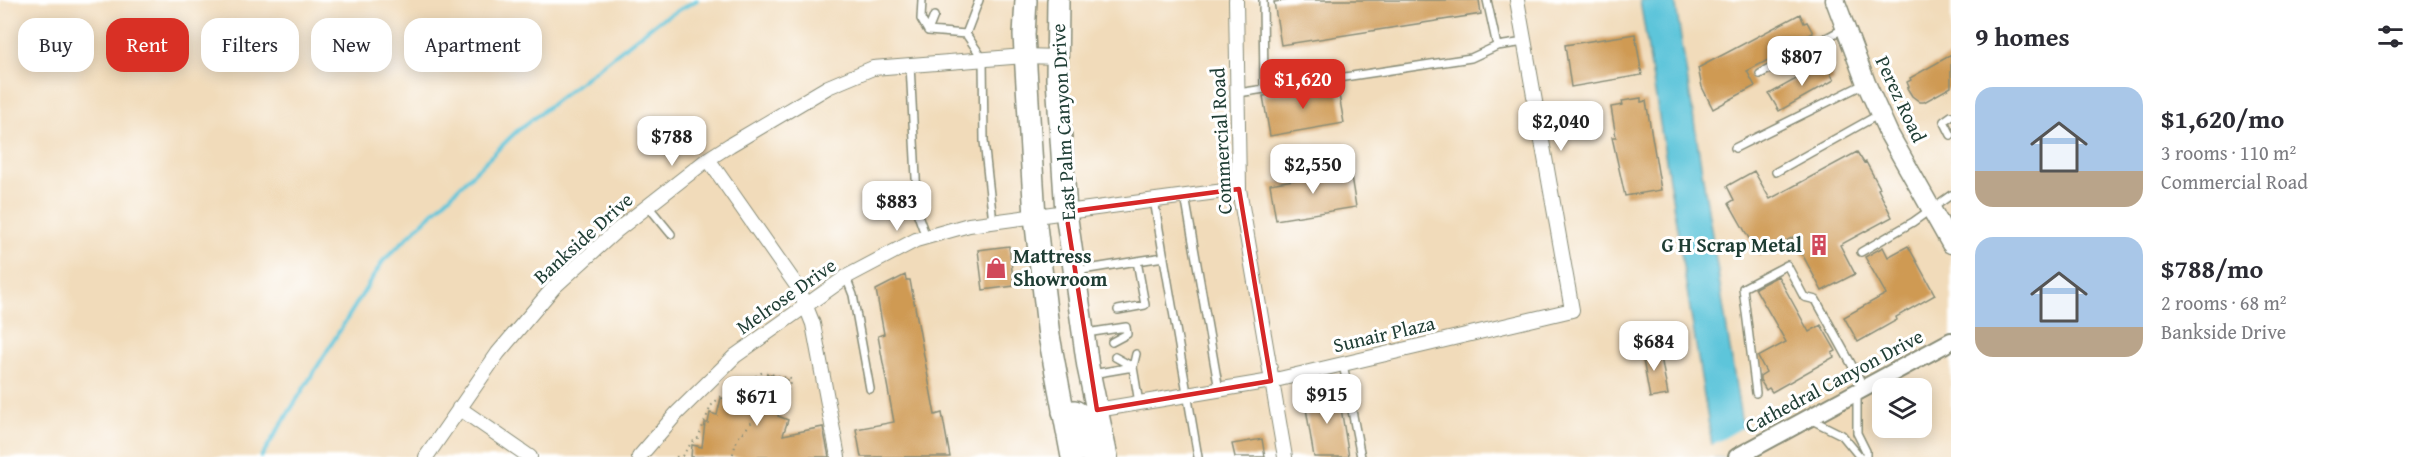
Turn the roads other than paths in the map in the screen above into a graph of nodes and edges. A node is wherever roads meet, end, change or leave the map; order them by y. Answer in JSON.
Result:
{"nodes":[{"id":1,"x":922,"y":0,"type":"edge"},
{"id":2,"x":979,"y":0,"type":"edge"},
{"id":3,"x":1026,"y":0,"type":"edge"},
{"id":4,"x":1058,"y":0,"type":"edge"},
{"id":5,"x":1236,"y":0,"type":"edge"},
{"id":6,"x":1263,"y":0,"type":"edge"},
{"id":7,"x":1487,"y":0,"type":"edge"},
{"id":8,"x":1517,"y":0,"type":"edge"},
{"id":9,"x":1835,"y":0,"type":"edge"},
{"id":10,"x":934,"y":16,"type":"dead end"},
{"id":11,"x":1845,"y":28,"type":"junction"},
{"id":12,"x":928,"y":31,"type":"junction"},
{"id":13,"x":966,"y":34,"type":"junction"},
{"id":14,"x":1525,"y":42,"type":"junction"},
{"id":15,"x":1497,"y":46,"type":"junction"},
{"id":16,"x":1025,"y":56,"type":"junction"},
{"id":17,"x":1058,"y":57,"type":"junction"},
{"id":18,"x":983,"y":59,"type":"junction"},
{"id":19,"x":910,"y":65,"type":"junction"},
{"id":20,"x":1760,"y":74,"type":"dead end"},
{"id":21,"x":1866,"y":83,"type":"junction"},
{"id":22,"x":1264,"y":89,"type":"junction"},
{"id":23,"x":1238,"y":93,"type":"junction"},
{"id":24,"x":1880,"y":114,"type":"junction"},
{"id":25,"x":1951,"y":116,"type":"edge"},
{"id":26,"x":1951,"y":135,"type":"edge"},
{"id":27,"x":1735,"y":148,"type":"dead end"},
{"id":28,"x":708,"y":159,"type":"junction"},
{"id":29,"x":1776,"y":172,"type":"dead end"},
{"id":30,"x":1239,"y":189,"type":"junction"},
{"id":31,"x":1951,"y":195,"type":"edge"},
{"id":32,"x":1185,"y":196,"type":"junction"},
{"id":33,"x":1154,"y":201,"type":"junction"},
{"id":34,"x":648,"y":206,"type":"junction"},
{"id":35,"x":1932,"y":207,"type":"junction"},
{"id":36,"x":1066,"y":212,"type":"junction"},
{"id":37,"x":1035,"y":217,"type":"junction"},
{"id":38,"x":993,"y":222,"type":"junction"},
{"id":39,"x":671,"y":234,"type":"dead end"},
{"id":40,"x":926,"y":237,"type":"junction"},
{"id":41,"x":1951,"y":244,"type":"edge"},
{"id":42,"x":1861,"y":252,"type":"dead end"},
{"id":43,"x":1164,"y":257,"type":"junction"},
{"id":44,"x":1137,"y":261,"type":"junction"},
{"id":45,"x":1075,"y":271,"type":"junction"},
{"id":46,"x":846,"y":278,"type":"junction"},
{"id":47,"x":806,"y":304,"type":"junction"},
{"id":48,"x":1118,"y":310,"type":"dead end"},
{"id":49,"x":1083,"y":334,"type":"junction"},
{"id":50,"x":1951,"y":341,"type":"edge"},
{"id":51,"x":1112,"y":342,"type":"dead end"},
{"id":52,"x":1136,"y":354,"type":"dead end"},
{"id":53,"x":1126,"y":355,"type":"dead end"},
{"id":54,"x":1115,"y":357,"type":"dead end"},
{"id":55,"x":1343,"y":364,"type":"junction"},
{"id":56,"x":1133,"y":367,"type":"junction"},
{"id":57,"x":1090,"y":375,"type":"junction"},
{"id":58,"x":1271,"y":381,"type":"junction"},
{"id":59,"x":870,"y":388,"type":"dead end"},
{"id":60,"x":1219,"y":390,"type":"junction"},
{"id":61,"x":1861,"y":391,"type":"junction"},
{"id":62,"x":1756,"y":393,"type":"dead end"},
{"id":63,"x":1187,"y":395,"type":"junction"},
{"id":64,"x":1139,"y":403,"type":"junction"},
{"id":65,"x":459,"y":408,"type":"junction"},
{"id":66,"x":1097,"y":410,"type":"junction"},
{"id":67,"x":1063,"y":412,"type":"junction"},
{"id":68,"x":1809,"y":419,"type":"junction"},
{"id":69,"x":426,"y":457,"type":"edge"},
{"id":70,"x":530,"y":457,"type":"edge"},
{"id":71,"x":639,"y":457,"type":"edge"},
{"id":72,"x":838,"y":457,"type":"edge"},
{"id":73,"x":1072,"y":457,"type":"edge"},
{"id":74,"x":1092,"y":457,"type":"edge"},
{"id":75,"x":1107,"y":457,"type":"edge"},
{"id":76,"x":1198,"y":457,"type":"edge"},
{"id":77,"x":1285,"y":457,"type":"edge"},
{"id":78,"x":1361,"y":457,"type":"edge"},
{"id":79,"x":1737,"y":457,"type":"edge"},
{"id":80,"x":1860,"y":457,"type":"edge"},
{"id":81,"x":1866,"y":457,"type":"edge"}],
"edges":[{"from":1,"to":12,"type":"lane"},
{"from":2,"to":13,"type":"lane"},
{"from":3,"to":16,"type":"main road","name":"East Palm Canyon Drive"},
{"from":4,"to":17,"type":"main road","name":"East Palm Canyon Drive"},
{"from":5,"to":23,"type":"street","name":"Commercial Road"},
{"from":6,"to":22,"type":"lane"},
{"from":7,"to":15,"type":"lane"},
{"from":8,"to":14,"type":"street"},
{"from":9,"to":11,"type":"main road","name":"Perez Road"},
{"from":10,"to":12,"type":"lane"},
{"from":11,"to":20,"type":"lane"},
{"from":11,"to":21,"type":"main road","name":"Perez Road"},
{"from":12,"to":13,"type":"lane"},
{"from":13,"to":18,"type":"lane"},
{"from":14,"to":15,"type":"lane"},
{"from":14,"to":55,"type":"street","name":"Sunair Plaza"},
{"from":15,"to":22,"type":"lane"},
{"from":16,"to":17,"type":"street","name":"Bankside Drive"},
{"from":16,"to":18,"type":"street","name":"Bankside Drive"},
{"from":16,"to":37,"type":"main road","name":"East Palm Canyon Drive"},
{"from":17,"to":36,"type":"main road","name":"East Palm Canyon Drive"},
{"from":18,"to":19,"type":"street","name":"Bankside Drive"},
{"from":18,"to":38,"type":"lane"},
{"from":19,"to":28,"type":"street","name":"Bankside Drive"},
{"from":19,"to":40,"type":"lane"},
{"from":21,"to":24,"type":"main road","name":"Perez Road"},
{"from":21,"to":27,"type":"lane"},
{"from":22,"to":23,"type":"lane"},
{"from":23,"to":30,"type":"street","name":"Commercial Road"},
{"from":24,"to":29,"type":"lane"},
{"from":24,"to":35,"type":"main road","name":"Perez Road"},
{"from":25,"to":26,"type":"lane"},
{"from":28,"to":34,"type":"street","name":"Bankside Drive"},
{"from":28,"to":47,"type":"street"},
{"from":30,"to":32,"type":"street","name":"Melrose Drive"},
{"from":30,"to":58,"type":"street","name":"Commercial Road"},
{"from":31,"to":35,"type":"lane"},
{"from":32,"to":33,"type":"street","name":"Melrose Drive"},
{"from":32,"to":60,"type":"lane"},
{"from":33,"to":36,"type":"street","name":"Melrose Drive"},
{"from":33,"to":43,"type":"lane"},
{"from":34,"to":39,"type":"lane"},
{"from":34,"to":65,"type":"street","name":"Bankside Drive"},
{"from":35,"to":41,"type":"main road","name":"Perez Road"},
{"from":35,"to":42,"type":"lane"},
{"from":36,"to":37,"type":"street","name":"Melrose Drive"},
{"from":36,"to":45,"type":"main road","name":"East Palm Canyon Drive"},
{"from":37,"to":38,"type":"street","name":"Melrose Drive"},
{"from":37,"to":67,"type":"main road","name":"East Palm Canyon Drive"},
{"from":38,"to":40,"type":"street","name":"Melrose Drive"},
{"from":40,"to":46,"type":"street","name":"Melrose Drive"},
{"from":43,"to":44,"type":"lane"},
{"from":43,"to":63,"type":"lane"},
{"from":44,"to":45,"type":"lane"},
{"from":44,"to":48,"type":"lane"},
{"from":45,"to":49,"type":"main road","name":"East Palm Canyon Drive"},
{"from":46,"to":47,"type":"street","name":"Melrose Drive"},
{"from":46,"to":59,"type":"lane"},
{"from":47,"to":71,"type":"street","name":"Melrose Drive"},
{"from":47,"to":72,"type":"street"},
{"from":49,"to":51,"type":"lane"},
{"from":49,"to":57,"type":"main road","name":"East Palm Canyon Drive"},
{"from":50,"to":61,"type":"street","name":"Cathedral Canyon Drive"},
{"from":52,"to":56,"type":"lane"},
{"from":53,"to":56,"type":"lane"},
{"from":54,"to":56,"type":"lane"},
{"from":55,"to":58,"type":"street","name":"Sunair Plaza"},
{"from":55,"to":78,"type":"lane"},
{"from":56,"to":57,"type":"lane"},
{"from":56,"to":64,"type":"lane"},
{"from":57,"to":66,"type":"main road","name":"East Palm Canyon Drive"},
{"from":58,"to":60,"type":"street","name":"Sunair Plaza"},
{"from":58,"to":77,"type":"street","name":"Commercial Road"},
{"from":60,"to":63,"type":"street","name":"Sunair Plaza"},
{"from":61,"to":62,"type":"lane"},
{"from":61,"to":68,"type":"street","name":"Cathedral Canyon Drive"},
{"from":61,"to":81,"type":"lane"},
{"from":63,"to":64,"type":"street","name":"Sunair Plaza"},
{"from":63,"to":76,"type":"lane"},
{"from":64,"to":66,"type":"street","name":"Sunair Plaza"},
{"from":65,"to":69,"type":"street","name":"Bankside Drive"},
{"from":65,"to":70,"type":"street"},
{"from":66,"to":75,"type":"main road","name":"East Palm Canyon Drive"},
{"from":67,"to":73,"type":"main road","name":"East Palm Canyon Drive"},
{"from":67,"to":74,"type":"main road"},
{"from":68,"to":79,"type":"street","name":"Cathedral Canyon Drive"},
{"from":68,"to":80,"type":"lane"}]}
